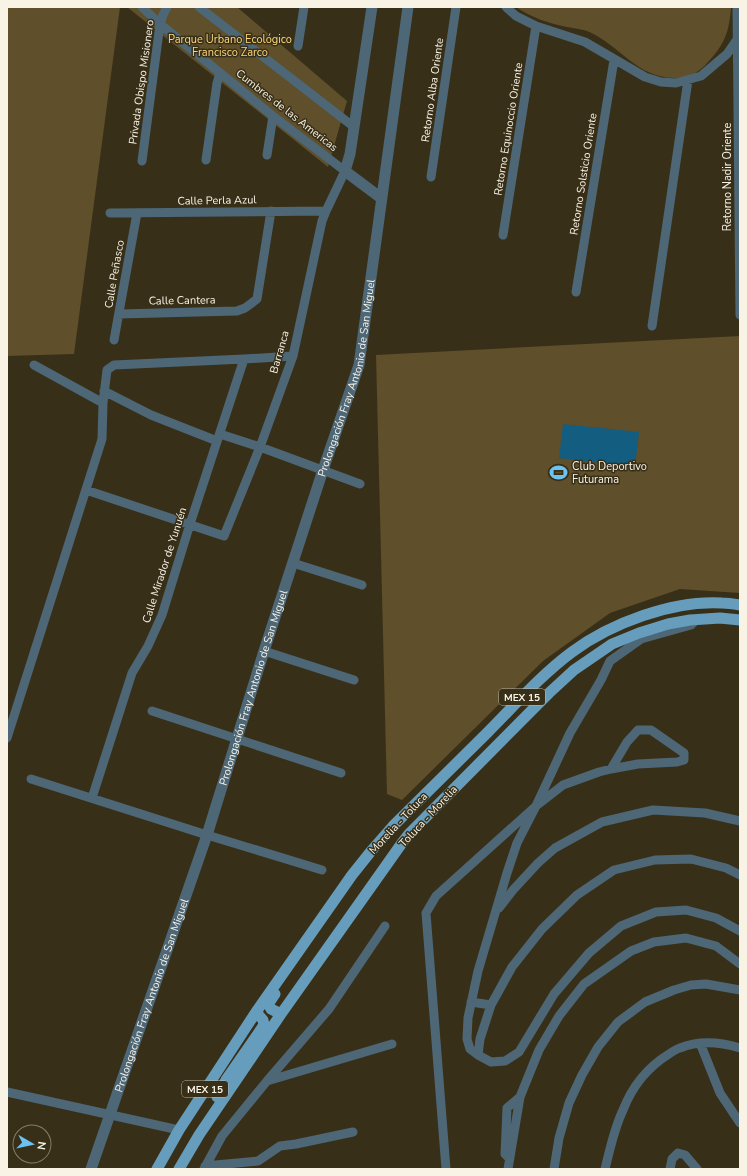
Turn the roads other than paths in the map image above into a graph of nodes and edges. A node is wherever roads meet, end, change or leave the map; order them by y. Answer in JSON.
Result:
{"nodes":[{"id":1,"x":142,"y":7,"type":"edge"},
{"id":2,"x":167,"y":7,"type":"edge"},
{"id":3,"x":199,"y":7,"type":"edge"},
{"id":4,"x":304,"y":7,"type":"edge"},
{"id":5,"x":372,"y":7,"type":"edge"},
{"id":6,"x":408,"y":7,"type":"edge"},
{"id":7,"x":456,"y":7,"type":"edge"},
{"id":8,"x":506,"y":7,"type":"edge"},
{"id":9,"x":737,"y":7,"type":"edge"},
{"id":10,"x":207,"y":11,"type":"edge"},
{"id":11,"x":160,"y":24,"type":"junction"},
{"id":12,"x":536,"y":26,"type":"junction"},
{"id":13,"x":738,"y":38,"type":"junction"},
{"id":14,"x":298,"y":46,"type":"dead end"},
{"id":15,"x":614,"y":60,"type":"junction"},
{"id":16,"x":220,"y":72,"type":"junction"},
{"id":17,"x":688,"y":80,"type":"junction"},
{"id":18,"x":273,"y":116,"type":"junction"},
{"id":19,"x":354,"y":127,"type":"junction"},
{"id":20,"x":268,"y":156,"type":"dead end"},
{"id":21,"x":206,"y":160,"type":"dead end"},
{"id":22,"x":142,"y":161,"type":"dead end"},
{"id":23,"x":345,"y":170,"type":"junction"},
{"id":24,"x":431,"y":177,"type":"dead end"},
{"id":25,"x":381,"y":198,"type":"junction"},
{"id":26,"x":271,"y":211,"type":"junction"},
{"id":27,"x":326,"y":211,"type":"junction"},
{"id":28,"x":110,"y":213,"type":"dead end"},
{"id":29,"x":137,"y":213,"type":"junction"},
{"id":30,"x":503,"y":236,"type":"dead end"},
{"id":31,"x":576,"y":292,"type":"dead end"},
{"id":32,"x":119,"y":314,"type":"junction"},
{"id":33,"x":740,"y":316,"type":"edge"},
{"id":34,"x":652,"y":326,"type":"dead end"},
{"id":35,"x":114,"y":340,"type":"dead end"},
{"id":36,"x":293,"y":356,"type":"junction"},
{"id":37,"x":244,"y":359,"type":"junction"},
{"id":38,"x":34,"y":365,"type":"dead end"},
{"id":39,"x":104,"y":391,"type":"junction"},
{"id":40,"x":103,"y":403,"type":"junction"},
{"id":41,"x":219,"y":438,"type":"junction"},
{"id":42,"x":260,"y":448,"type":"junction"},
{"id":43,"x":323,"y":470,"type":"junction"},
{"id":44,"x":360,"y":484,"type":"dead end"},
{"id":45,"x":86,"y":490,"type":"junction"},
{"id":46,"x":190,"y":524,"type":"junction"},
{"id":47,"x":292,"y":563,"type":"junction"},
{"id":48,"x":362,"y":585,"type":"dead end"},
{"id":49,"x":740,"y":605,"type":"edge"},
{"id":50,"x":696,"y":620,"type":"junction"},
{"id":51,"x":740,"y":620,"type":"edge"},
{"id":52,"x":264,"y":651,"type":"junction"},
{"id":53,"x":354,"y":680,"type":"dead end"},
{"id":54,"x":152,"y":710,"type":"dead end"},
{"id":55,"x":7,"y":738,"type":"edge"},
{"id":56,"x":236,"y":739,"type":"junction"},
{"id":57,"x":611,"y":769,"type":"junction"},
{"id":58,"x":341,"y":773,"type":"dead end"},
{"id":59,"x":32,"y":779,"type":"dead end"},
{"id":60,"x":92,"y":798,"type":"junction"},
{"id":61,"x":536,"y":806,"type":"junction"},
{"id":62,"x":740,"y":821,"type":"edge"},
{"id":63,"x":206,"y":835,"type":"junction"},
{"id":64,"x":322,"y":870,"type":"dead end"},
{"id":65,"x":507,"y":873,"type":"junction"},
{"id":66,"x":352,"y":875,"type":"junction"},
{"id":67,"x":740,"y":875,"type":"edge"},
{"id":68,"x":524,"y":879,"type":"junction"},
{"id":69,"x":497,"y":910,"type":"junction"},
{"id":70,"x":385,"y":926,"type":"dead end"},
{"id":71,"x":740,"y":931,"type":"edge"},
{"id":72,"x":740,"y":964,"type":"edge"},
{"id":73,"x":740,"y":990,"type":"edge"},
{"id":74,"x":471,"y":1002,"type":"junction"},
{"id":75,"x":491,"y":1005,"type":"junction"},
{"id":76,"x":256,"y":1012,"type":"junction"},
{"id":77,"x":281,"y":1014,"type":"junction"},
{"id":78,"x":700,"y":1043,"type":"junction"},
{"id":79,"x":392,"y":1044,"type":"dead end"},
{"id":80,"x":740,"y":1048,"type":"edge"},
{"id":81,"x":478,"y":1056,"type":"junction"},
{"id":82,"x":267,"y":1081,"type":"junction"},
{"id":83,"x":7,"y":1092,"type":"edge"},
{"id":84,"x":110,"y":1115,"type":"junction"},
{"id":85,"x":740,"y":1123,"type":"edge"},
{"id":86,"x":179,"y":1130,"type":"junction"},
{"id":87,"x":353,"y":1132,"type":"dead end"},
{"id":88,"x":199,"y":1135,"type":"junction"},
{"id":89,"x":204,"y":1168,"type":"edge"},
{"id":90,"x":91,"y":1169,"type":"edge"},
{"id":91,"x":158,"y":1169,"type":"edge"},
{"id":92,"x":179,"y":1169,"type":"edge"},
{"id":93,"x":446,"y":1169,"type":"edge"},
{"id":94,"x":508,"y":1169,"type":"edge"},
{"id":95,"x":554,"y":1169,"type":"edge"},
{"id":96,"x":605,"y":1169,"type":"edge"},
{"id":97,"x":670,"y":1169,"type":"edge"},
{"id":98,"x":697,"y":1169,"type":"edge"}],
"edges":[{"from":1,"to":11,"type":"street","name":"Cumbres de las Americas"},
{"from":2,"to":11,"type":"street","name":"Privada Obispo Misionero"},
{"from":3,"to":10,"type":"street"},
{"from":4,"to":14,"type":"street"},
{"from":5,"to":19,"type":"street"},
{"from":6,"to":25,"type":"street","name":"Prolongación Fray Antonio de San Miguel"},
{"from":7,"to":24,"type":"street","name":"Retorno Alba Oriente"},
{"from":8,"to":12,"type":"street"},
{"from":9,"to":13,"type":"street","name":"Retorno Nadir Oriente"},
{"from":10,"to":19,"type":"street"},
{"from":11,"to":16,"type":"street","name":"Cumbres de las Americas"},
{"from":11,"to":22,"type":"street","name":"Privada Obispo Misionero"},
{"from":12,"to":15,"type":"street"},
{"from":12,"to":30,"type":"street","name":"Retorno Equinoccio Oriente"},
{"from":13,"to":17,"type":"street"},
{"from":13,"to":33,"type":"street","name":"Retorno Nadir Oriente"},
{"from":15,"to":17,"type":"street"},
{"from":15,"to":31,"type":"street","name":"Retorno Solsticio Oriente"},
{"from":16,"to":18,"type":"street","name":"Cumbres de las Americas"},
{"from":16,"to":21,"type":"street"},
{"from":17,"to":34,"type":"street"},
{"from":18,"to":20,"type":"street"},
{"from":18,"to":23,"type":"street","name":"Cumbres de las Americas"},
{"from":19,"to":23,"type":"street"},
{"from":23,"to":25,"type":"street"},
{"from":23,"to":27,"type":"street","name":"Barranca"},
{"from":25,"to":43,"type":"street","name":"Prolongación Fray Antonio de San Miguel"},
{"from":26,"to":27,"type":"street","name":"Calle Perla Azul"},
{"from":26,"to":29,"type":"street","name":"Calle Perla Azul"},
{"from":26,"to":32,"type":"street","name":"Calle Cantera"},
{"from":27,"to":36,"type":"street","name":"Barranca"},
{"from":28,"to":29,"type":"street","name":"Calle Perla Azul"},
{"from":29,"to":32,"type":"street","name":"Calle Peñasco"},
{"from":32,"to":35,"type":"street","name":"Calle Peñasco"},
{"from":36,"to":37,"type":"street"},
{"from":36,"to":42,"type":"street","name":"Barranca"},
{"from":37,"to":39,"type":"street"},
{"from":37,"to":41,"type":"street","name":"Calle Mirador de Yunuén"},
{"from":38,"to":40,"type":"street"},
{"from":39,"to":40,"type":"street"},
{"from":39,"to":41,"type":"street"},
{"from":40,"to":45,"type":"street"},
{"from":41,"to":42,"type":"street"},
{"from":41,"to":46,"type":"street","name":"Calle Mirador de Yunuén"},
{"from":42,"to":43,"type":"street"},
{"from":42,"to":46,"type":"street","name":"Barranca"},
{"from":43,"to":44,"type":"street"},
{"from":43,"to":47,"type":"street","name":"Prolongación Fray Antonio de San Miguel"},
{"from":45,"to":46,"type":"street"},
{"from":45,"to":55,"type":"street"},
{"from":46,"to":60,"type":"street","name":"Calle Mirador de Yunuén"},
{"from":47,"to":48,"type":"street"},
{"from":47,"to":52,"type":"street","name":"Prolongación Fray Antonio de San Miguel"},
{"from":49,"to":66,"type":"main road","name":"Morelia - Toluca","number":"MEX 15"},
{"from":50,"to":51,"type":"main road","name":"Toluca - Morelia","number":"MEX 15"},
{"from":50,"to":61,"type":"street"},
{"from":50,"to":77,"type":"main road","name":"Toluca - Morelia","number":"MEX 15"},
{"from":52,"to":53,"type":"street"},
{"from":52,"to":56,"type":"street","name":"Prolongación Fray Antonio de San Miguel"},
{"from":54,"to":56,"type":"street"},
{"from":56,"to":58,"type":"street"},
{"from":56,"to":63,"type":"street","name":"Prolongación Fray Antonio de San Miguel"},
{"from":57,"to":57,"type":"street"},
{"from":57,"to":61,"type":"street"},
{"from":59,"to":60,"type":"street"},
{"from":60,"to":63,"type":"street"},
{"from":61,"to":65,"type":"street"},
{"from":61,"to":93,"type":"street"},
{"from":62,"to":68,"type":"street"},
{"from":63,"to":64,"type":"street"},
{"from":63,"to":84,"type":"street","name":"Prolongación Fray Antonio de San Miguel"},
{"from":65,"to":68,"type":"street"},
{"from":65,"to":69,"type":"street"},
{"from":66,"to":76,"type":"main road","name":"Morelia - Toluca","number":"MEX 15"},
{"from":66,"to":77,"type":"main road"},
{"from":67,"to":75,"type":"street"},
{"from":68,"to":69,"type":"street"},
{"from":69,"to":74,"type":"street"},
{"from":70,"to":82,"type":"street"},
{"from":71,"to":81,"type":"street"},
{"from":72,"to":94,"type":"street"},
{"from":73,"to":95,"type":"street"},
{"from":74,"to":75,"type":"street"},
{"from":74,"to":81,"type":"street"},
{"from":75,"to":81,"type":"street"},
{"from":76,"to":86,"type":"main road","name":"Morelia - Toluca","number":"MEX 15"},
{"from":76,"to":88,"type":"main road"},
{"from":77,"to":88,"type":"main road","name":"Toluca - Morelia","number":"MEX 15"},
{"from":78,"to":80,"type":"street"},
{"from":78,"to":85,"type":"street"},
{"from":78,"to":96,"type":"street"},
{"from":79,"to":82,"type":"street"},
{"from":82,"to":89,"type":"street"},
{"from":83,"to":84,"type":"street"},
{"from":84,"to":86,"type":"street"},
{"from":84,"to":90,"type":"street","name":"Prolongación Fray Antonio de San Miguel"},
{"from":86,"to":91,"type":"main road","name":"Morelia - Toluca","number":"MEX 15"},
{"from":87,"to":89,"type":"street"},
{"from":88,"to":92,"type":"main road","name":"Toluca - Morelia","number":"MEX 15"},
{"from":97,"to":98,"type":"street"}]}
